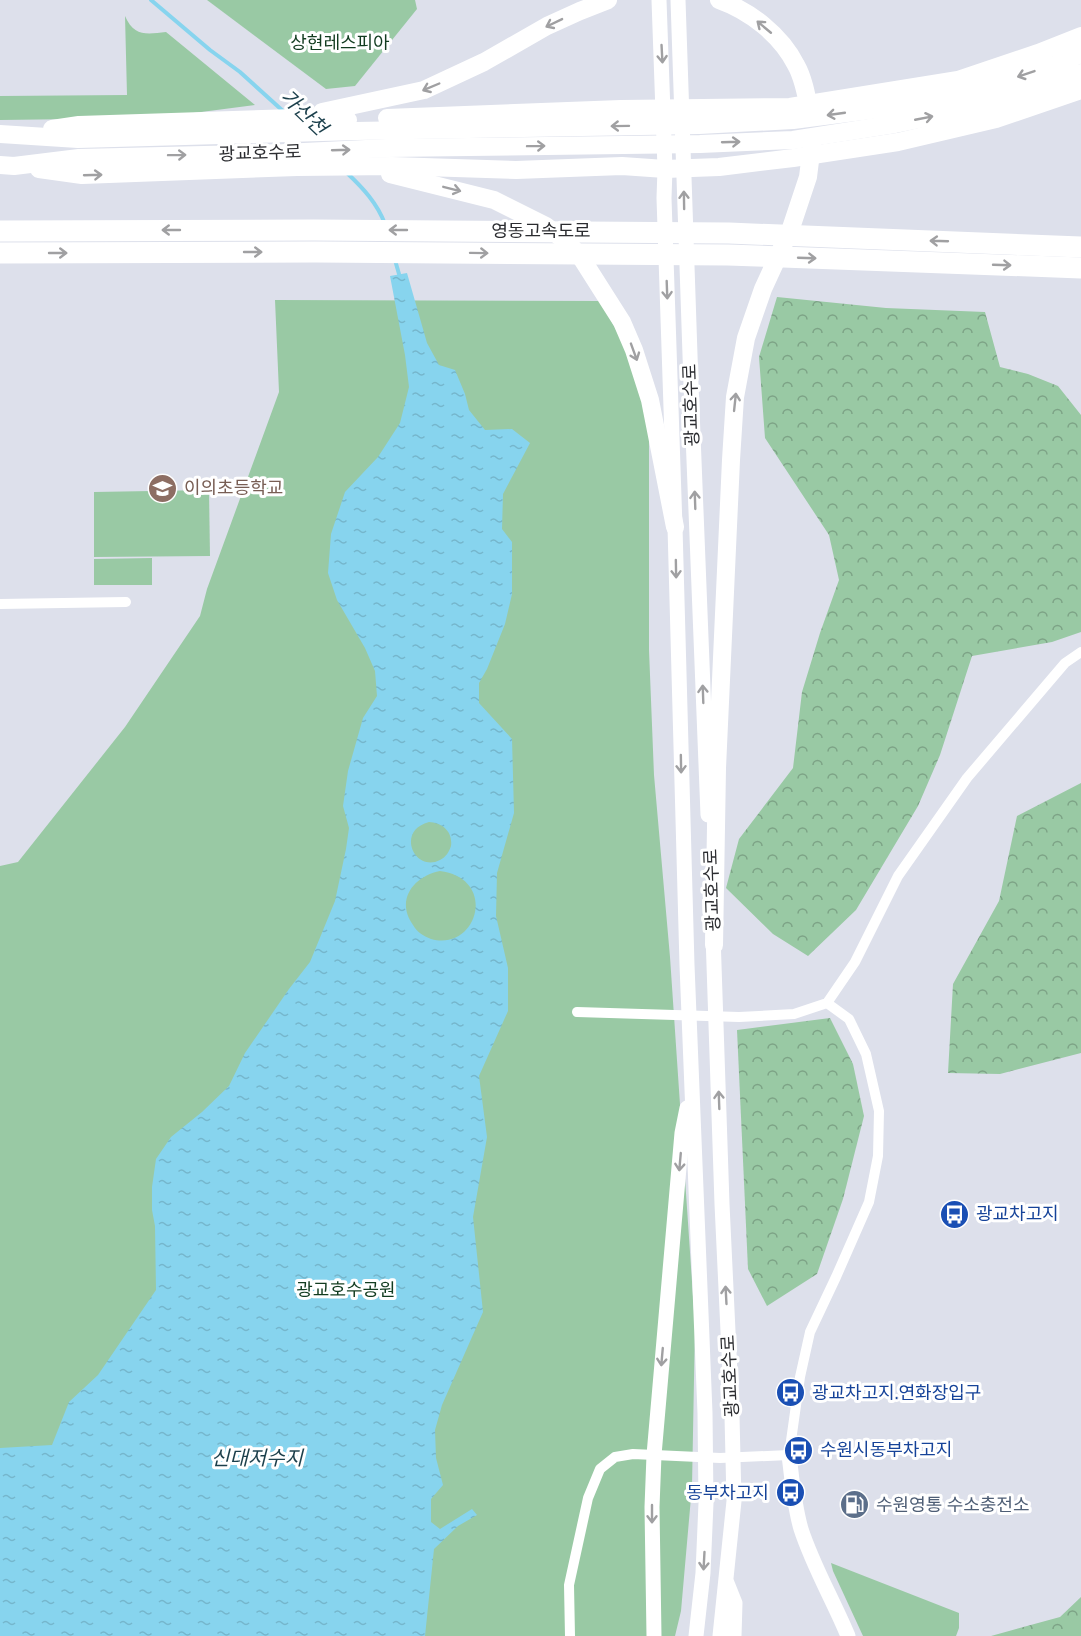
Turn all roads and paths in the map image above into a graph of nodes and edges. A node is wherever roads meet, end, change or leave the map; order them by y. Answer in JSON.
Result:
{"nodes":[{"id":1,"x":608,"y":0,"type":"edge"},
{"id":2,"x":659,"y":0,"type":"edge"},
{"id":3,"x":678,"y":0,"type":"edge"},
{"id":4,"x":719,"y":0,"type":"edge"},
{"id":5,"x":1081,"y":36,"type":"edge"},
{"id":6,"x":1081,"y":54,"type":"edge"},
{"id":7,"x":1081,"y":73,"type":"edge"},
{"id":8,"x":1081,"y":90,"type":"edge"},
{"id":9,"x":662,"y":108,"type":"junction"},
{"id":10,"x":682,"y":108,"type":"junction"},
{"id":11,"x":342,"y":114,"type":"junction"},
{"id":12,"x":4,"y":134,"type":"edge"},
{"id":13,"x":7,"y":166,"type":"edge"},
{"id":14,"x":684,"y":168,"type":"junction"},
{"id":15,"x":665,"y":169,"type":"junction"},
{"id":16,"x":394,"y":171,"type":"junction"},
{"id":17,"x":0,"y":231,"type":"edge"},
{"id":18,"x":1081,"y":247,"type":"edge"},
{"id":19,"x":0,"y":253,"type":"edge"},
{"id":20,"x":1081,"y":268,"type":"edge"},
{"id":21,"x":675,"y":527,"type":"junction"},
{"id":22,"x":126,"y":602,"type":"dead end"},
{"id":23,"x":0,"y":604,"type":"edge"},
{"id":24,"x":1081,"y":652,"type":"edge"},
{"id":25,"x":714,"y":954,"type":"junction"},
{"id":26,"x":827,"y":1003,"type":"junction"},
{"id":27,"x":577,"y":1012,"type":"dead end"},
{"id":28,"x":692,"y":1084,"type":"junction"},
{"id":29,"x":654,"y":1455,"type":"junction"},
{"id":30,"x":789,"y":1455,"type":"junction"},
{"id":31,"x":726,"y":1580,"type":"junction"},
{"id":32,"x":570,"y":1636,"type":"edge"},
{"id":33,"x":654,"y":1636,"type":"edge"},
{"id":34,"x":696,"y":1636,"type":"edge"},
{"id":35,"x":720,"y":1636,"type":"edge"},
{"id":36,"x":734,"y":1636,"type":"edge"},
{"id":37,"x":848,"y":1636,"type":"edge"}],
"edges":[{"from":1,"to":11,"type":"highway","one_way":true},
{"from":2,"to":9,"type":"main road","name":"광교호수로","one_way":true},
{"from":3,"to":10,"type":"main road","name":"광교호수로"},
{"from":25,"to":4,"type":"highway","one_way":true},
{"from":5,"to":10,"type":"highway"},
{"from":6,"to":12,"type":"highway","name":"광교호수로","one_way":true},
{"from":13,"to":7,"type":"highway","name":"광교호수로","one_way":true},
{"from":8,"to":14,"type":"highway"},
{"from":9,"to":10,"type":"highway"},
{"from":9,"to":11,"type":"highway"},
{"from":9,"to":15,"type":"main road","name":"광교호수로"},
{"from":10,"to":14,"type":"main road","name":"광교호수로"},
{"from":11,"to":12,"type":"highway"},
{"from":13,"to":16,"type":"highway","one_way":true},
{"from":14,"to":15,"type":"highway"},
{"from":25,"to":14,"type":"main road","name":"광교호수로","one_way":true},
{"from":15,"to":16,"type":"highway"},
{"from":15,"to":21,"type":"main road","name":"광교호수로","one_way":true},
{"from":16,"to":21,"type":"highway","one_way":true},
{"from":18,"to":17,"type":"highway","name":"영동고속도로","one_way":true},
{"from":19,"to":20,"type":"highway","name":"영동고속도로","one_way":true},
{"from":21,"to":28,"type":"main road","name":"광교호수로","one_way":true},
{"from":22,"to":23,"type":"street"},
{"from":24,"to":26,"type":"street"},
{"from":31,"to":25,"type":"main road","name":"광교호수로","one_way":true},
{"from":26,"to":27,"type":"street"},
{"from":26,"to":30,"type":"street"},
{"from":28,"to":29,"type":"main road","one_way":true},
{"from":28,"to":34,"type":"main road","name":"광교호수로","one_way":true},
{"from":29,"to":30,"type":"street"},
{"from":29,"to":32,"type":"street"},
{"from":29,"to":33,"type":"main road","one_way":true},
{"from":30,"to":37,"type":"main road"},
{"from":31,"to":35,"type":"main road","name":"광교호수로"},
{"from":31,"to":36,"type":"main road"}]}
